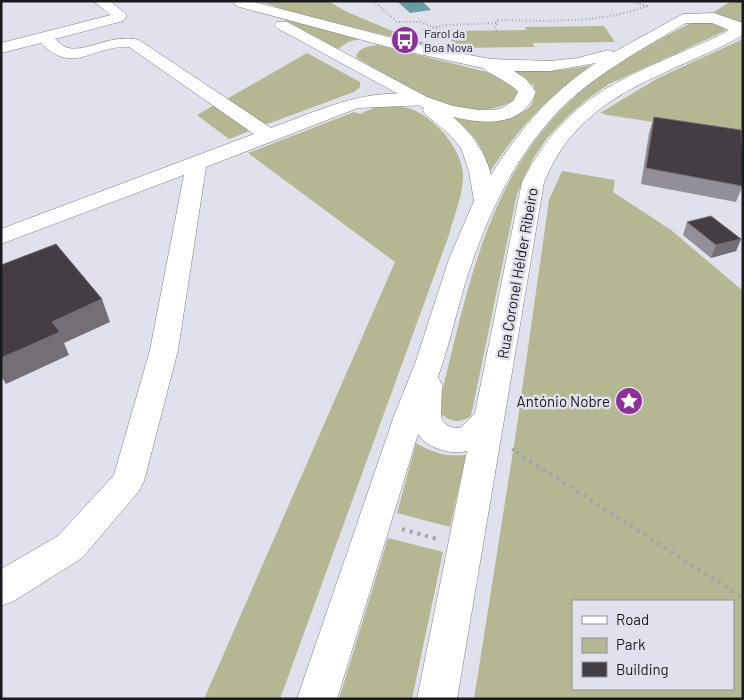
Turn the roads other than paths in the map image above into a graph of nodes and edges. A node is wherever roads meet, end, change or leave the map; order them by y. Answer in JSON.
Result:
{"nodes":[{"id":1,"x":100,"y":1,"type":"edge"},
{"id":2,"x":239,"y":2,"type":"edge"},
{"id":3,"x":717,"y":4,"type":"dead end"},
{"id":4,"x":683,"y":20,"type":"junction"},
{"id":5,"x":740,"y":30,"type":"edge"},
{"id":6,"x":44,"y":37,"type":"junction"},
{"id":7,"x":382,"y":40,"type":"junction"},
{"id":8,"x":633,"y":46,"type":"junction"},
{"id":9,"x":1,"y":48,"type":"edge"},
{"id":10,"x":342,"y":58,"type":"junction"},
{"id":11,"x":468,"y":61,"type":"junction"},
{"id":12,"x":376,"y":77,"type":"junction"},
{"id":13,"x":421,"y":101,"type":"junction"},
{"id":14,"x":355,"y":103,"type":"junction"},
{"id":15,"x":269,"y":136,"type":"junction"},
{"id":16,"x":196,"y":164,"type":"junction"},
{"id":17,"x":485,"y":201,"type":"junction"},
{"id":18,"x":1,"y":237,"type":"edge"},
{"id":19,"x":430,"y":361,"type":"junction"},
{"id":20,"x":491,"y":415,"type":"junction"},
{"id":21,"x":1,"y":589,"type":"edge"},
{"id":22,"x":316,"y":699,"type":"edge"},
{"id":23,"x":437,"y":699,"type":"edge"}],
"edges":[{"from":1,"to":6,"type":"main road"},
{"from":2,"to":7,"type":"main road"},
{"from":2,"to":10,"type":"main road"},
{"from":3,"to":4,"type":"main road"},
{"from":4,"to":5,"type":"main road","name":"Rua Coronel Hélder Ribeiro"},
{"from":4,"to":8,"type":"main road","name":"Rua Coronel Hélder Ribeiro"},
{"from":5,"to":20,"type":"main road","name":"Rua Coronel Hélder Ribeiro"},
{"from":6,"to":9,"type":"main road"},
{"from":6,"to":15,"type":"main road"},
{"from":7,"to":10,"type":"main road"},
{"from":7,"to":11,"type":"main road"},
{"from":8,"to":11,"type":"main road"},
{"from":8,"to":17,"type":"main road","name":"Rua Coronel Hélder Ribeiro"},
{"from":10,"to":12,"type":"main road"},
{"from":11,"to":13,"type":"main road"},
{"from":12,"to":13,"type":"main road"},
{"from":12,"to":14,"type":"main road"},
{"from":13,"to":14,"type":"main road"},
{"from":13,"to":17,"type":"main road"},
{"from":14,"to":15,"type":"main road"},
{"from":15,"to":16,"type":"main road"},
{"from":16,"to":18,"type":"main road"},
{"from":16,"to":21,"type":"main road"},
{"from":17,"to":19,"type":"main road","name":"Rua Coronel Hélder Ribeiro"},
{"from":19,"to":20,"type":"main road"},
{"from":19,"to":22,"type":"main road","name":"Rua Coronel Hélder Ribeiro"},
{"from":20,"to":23,"type":"main road","name":"Rua Coronel Hélder Ribeiro"}]}
